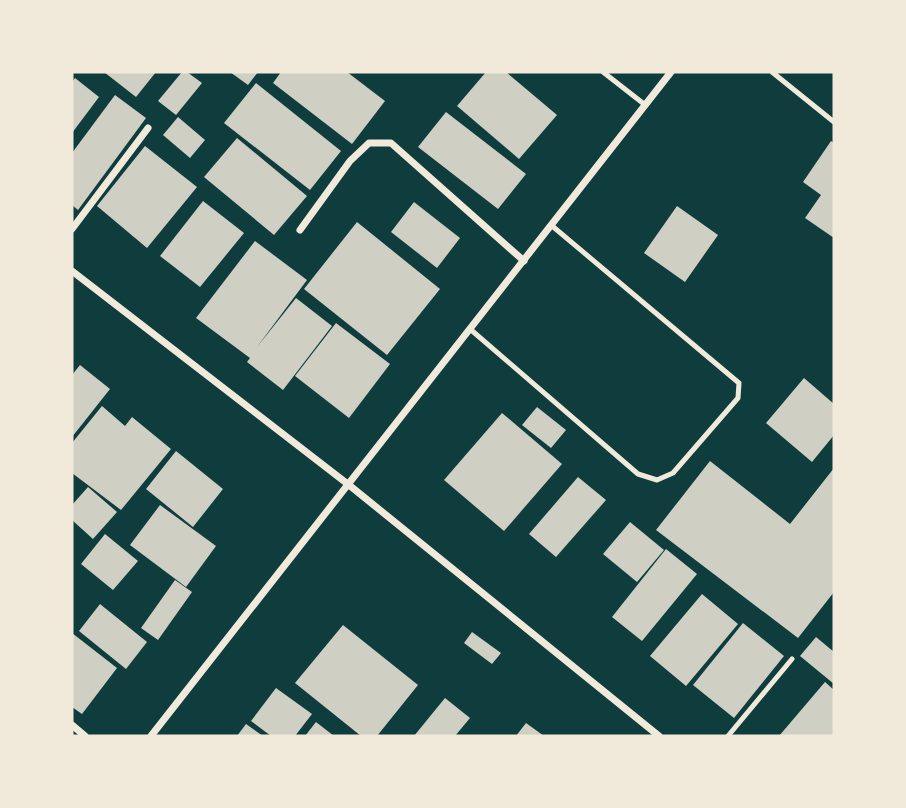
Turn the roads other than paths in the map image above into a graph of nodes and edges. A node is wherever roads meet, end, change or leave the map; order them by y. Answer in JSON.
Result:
{"nodes":[{"id":1,"x":603,"y":72,"type":"edge"},
{"id":2,"x":671,"y":72,"type":"edge"},
{"id":3,"x":772,"y":72,"type":"edge"},
{"id":4,"x":644,"y":104,"type":"junction"},
{"id":5,"x":834,"y":122,"type":"edge"},
{"id":6,"x":148,"y":128,"type":"dead end"},
{"id":7,"x":551,"y":225,"type":"junction"},
{"id":8,"x":72,"y":229,"type":"edge"},
{"id":9,"x":300,"y":230,"type":"dead end"},
{"id":10,"x":524,"y":261,"type":"junction"},
{"id":11,"x":72,"y":271,"type":"edge"},
{"id":12,"x":470,"y":328,"type":"junction"},
{"id":13,"x":349,"y":485,"type":"junction"},
{"id":14,"x":792,"y":659,"type":"dead end"},
{"id":15,"x":72,"y":726,"type":"edge"},
{"id":16,"x":85,"y":736,"type":"edge"},
{"id":17,"x":151,"y":736,"type":"edge"},
{"id":18,"x":659,"y":736,"type":"edge"},
{"id":19,"x":728,"y":736,"type":"edge"}],
"edges":[{"from":1,"to":4,"type":"lane"},
{"from":2,"to":4,"type":"street"},
{"from":3,"to":5,"type":"lane"},
{"from":4,"to":7,"type":"street"},
{"from":6,"to":8,"type":"street"},
{"from":7,"to":10,"type":"street"},
{"from":7,"to":12,"type":"lane"},
{"from":9,"to":10,"type":"street"},
{"from":10,"to":12,"type":"street"},
{"from":11,"to":13,"type":"street"},
{"from":12,"to":13,"type":"street"},
{"from":13,"to":17,"type":"street"},
{"from":13,"to":18,"type":"street"},
{"from":14,"to":19,"type":"lane"},
{"from":15,"to":16,"type":"street"}]}
